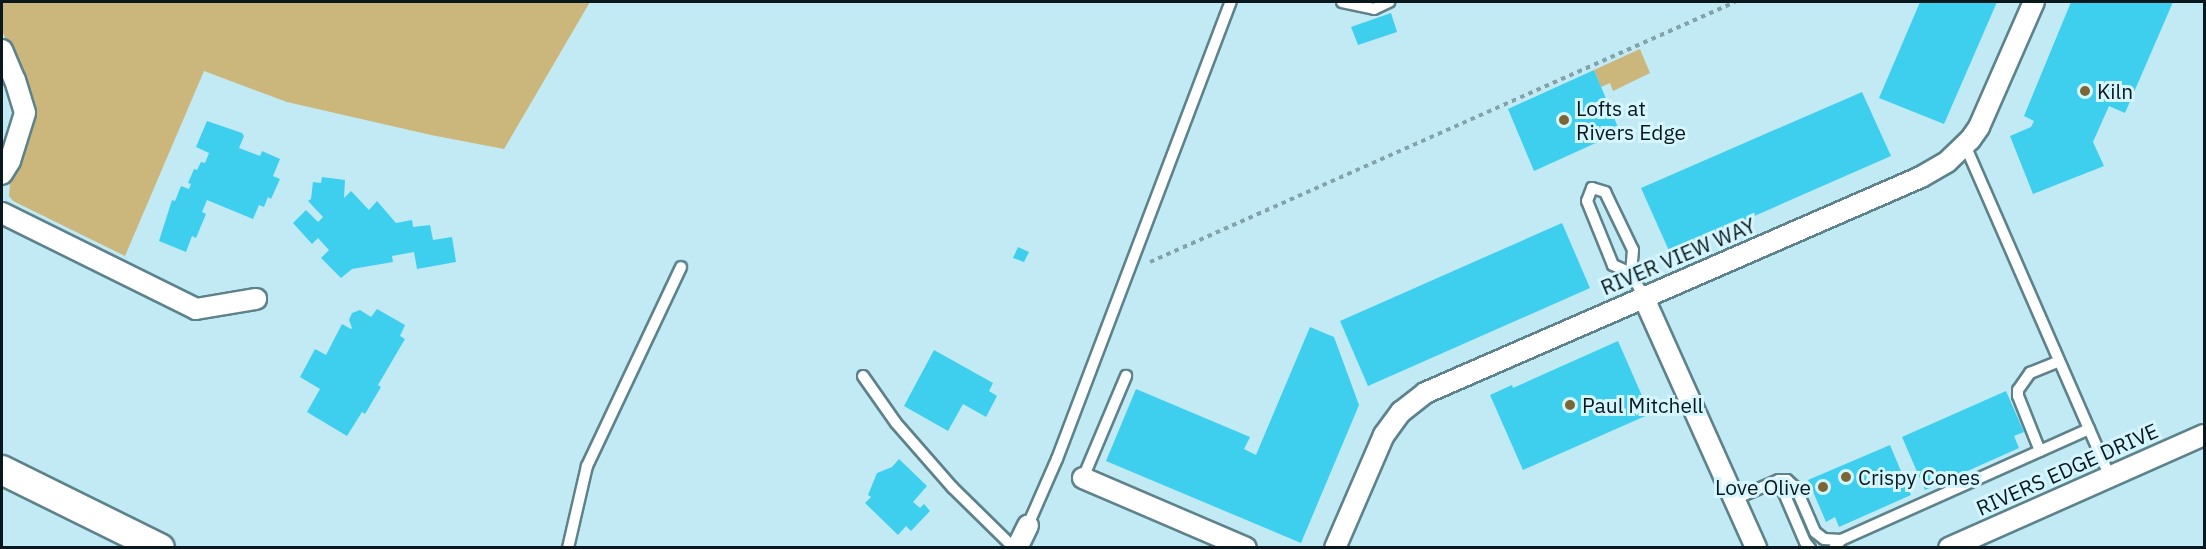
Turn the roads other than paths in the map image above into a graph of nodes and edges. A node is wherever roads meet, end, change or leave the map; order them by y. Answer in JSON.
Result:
{"nodes":[{"id":1,"x":1231,"y":2,"type":"edge"},
{"id":2,"x":1342,"y":2,"type":"edge"},
{"id":3,"x":1389,"y":2,"type":"edge"},
{"id":4,"x":2034,"y":2,"type":"edge"},
{"id":5,"x":2,"y":50,"type":"edge"},
{"id":6,"x":1965,"y":145,"type":"junction"},
{"id":7,"x":2,"y":174,"type":"edge"},
{"id":8,"x":2,"y":213,"type":"edge"},
{"id":9,"x":681,"y":267,"type":"dead end"},
{"id":10,"x":1631,"y":273,"type":"junction"},
{"id":11,"x":1643,"y":297,"type":"junction"},
{"id":12,"x":256,"y":298,"type":"dead end"},
{"id":13,"x":2059,"y":361,"type":"junction"},
{"id":14,"x":863,"y":376,"type":"dead end"},
{"id":15,"x":1126,"y":376,"type":"dead end"},
{"id":16,"x":2089,"y":429,"type":"junction"},
{"id":17,"x":2205,"y":435,"type":"edge"},
{"id":18,"x":2040,"y":451,"type":"junction"},
{"id":19,"x":2,"y":470,"type":"edge"},
{"id":20,"x":2110,"y":477,"type":"junction"},
{"id":21,"x":1083,"y":478,"type":"joint"},
{"id":22,"x":1768,"y":485,"type":"junction"},
{"id":23,"x":1735,"y":499,"type":"junction"},
{"id":24,"x":1028,"y":525,"type":"joint"},
{"id":25,"x":1838,"y":544,"type":"edge"},
{"id":26,"x":160,"y":548,"type":"edge"},
{"id":27,"x":568,"y":548,"type":"edge"},
{"id":28,"x":1016,"y":548,"type":"edge"},
{"id":29,"x":1246,"y":548,"type":"edge"},
{"id":30,"x":1335,"y":548,"type":"edge"},
{"id":31,"x":1756,"y":548,"type":"edge"},
{"id":32,"x":1810,"y":548,"type":"edge"},
{"id":33,"x":1949,"y":548,"type":"edge"}],
"edges":[{"from":1,"to":24,"type":"lane"},
{"from":2,"to":3,"type":"lane"},
{"from":4,"to":6,"type":"street","name":"RIVER VIEW WAY"},
{"from":5,"to":7,"type":"street"},
{"from":6,"to":11,"type":"street","name":"RIVER VIEW WAY"},
{"from":6,"to":13,"type":"lane"},
{"from":8,"to":12,"type":"street"},
{"from":9,"to":27,"type":"lane"},
{"from":10,"to":10,"type":"lane"},
{"from":10,"to":11,"type":"lane"},
{"from":11,"to":23,"type":"street"},
{"from":11,"to":30,"type":"street","name":"RIVER VIEW WAY"},
{"from":13,"to":16,"type":"lane"},
{"from":13,"to":18,"type":"lane"},
{"from":14,"to":28,"type":"lane"},
{"from":15,"to":21,"type":"lane"},
{"from":16,"to":18,"type":"lane"},
{"from":16,"to":20,"type":"lane"},
{"from":17,"to":20,"type":"street","name":"RIVERS EDGE DRIVE"},
{"from":18,"to":25,"type":"lane"},
{"from":19,"to":26,"type":"street"},
{"from":20,"to":33,"type":"street","name":"RIVERS EDGE DRIVE"},
{"from":21,"to":29,"type":"street"},
{"from":22,"to":23,"type":"lane"},
{"from":22,"to":25,"type":"lane"},
{"from":22,"to":32,"type":"lane"},
{"from":23,"to":31,"type":"street"},
{"from":24,"to":28,"type":"street"}]}
